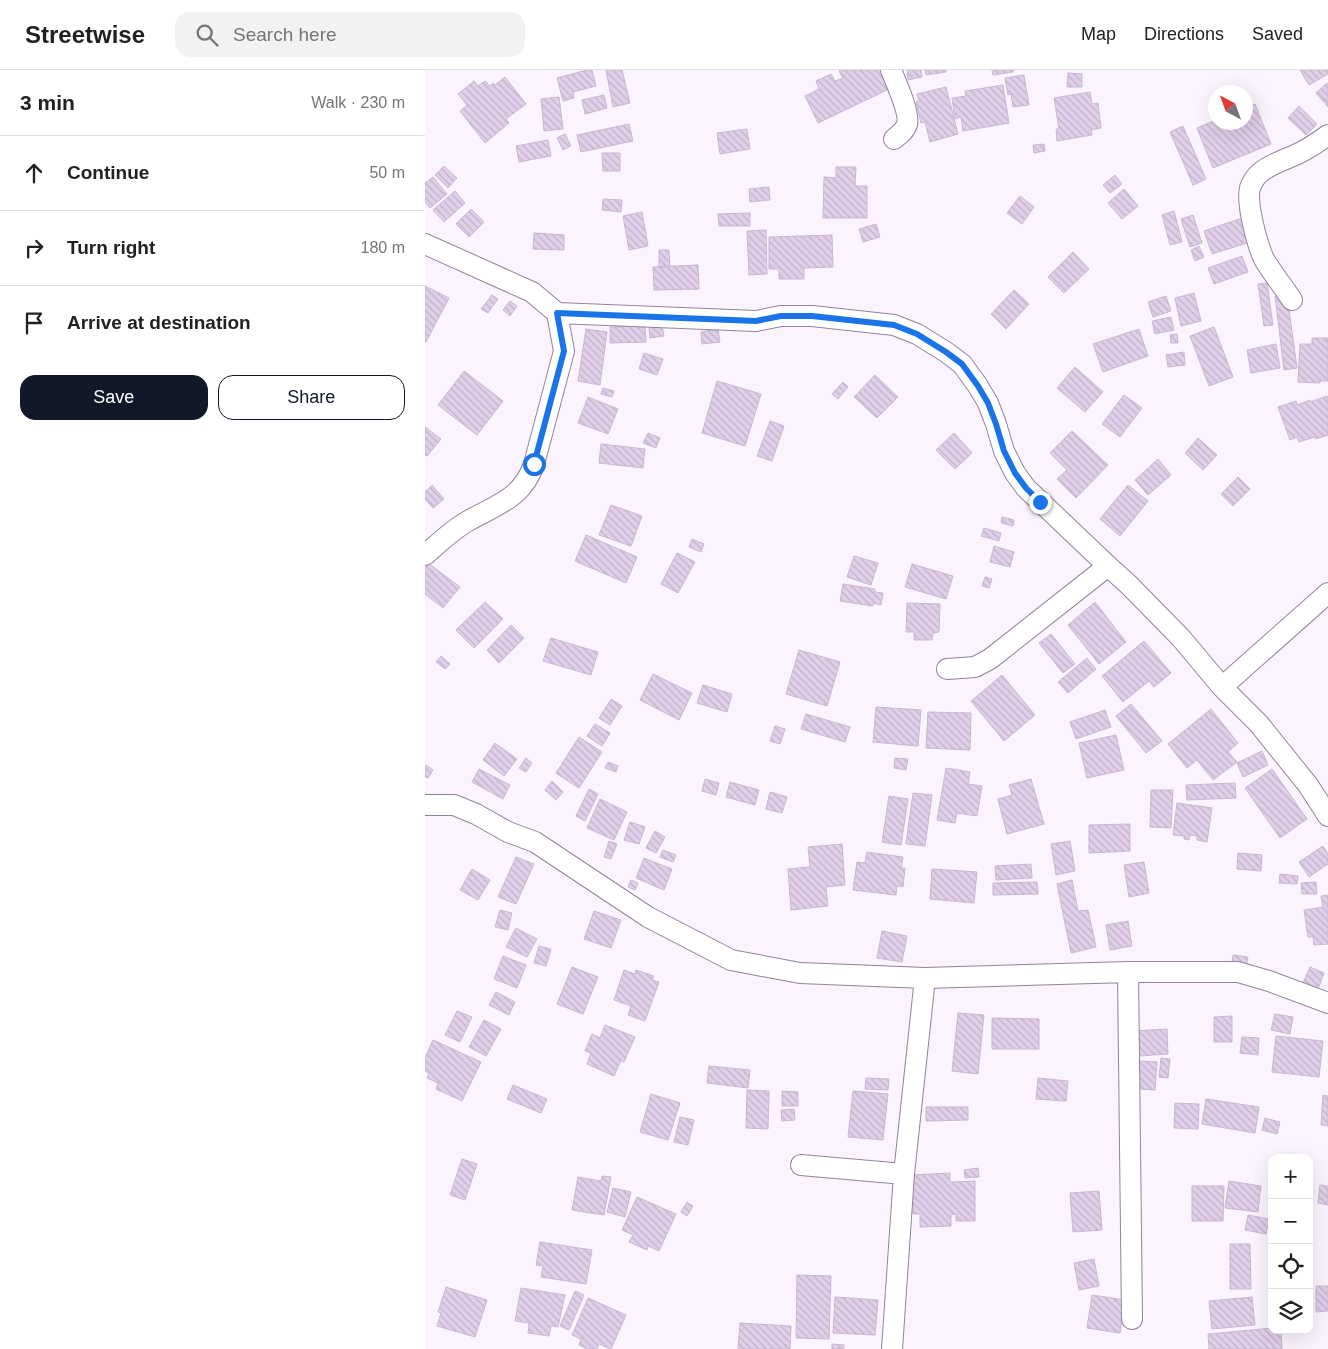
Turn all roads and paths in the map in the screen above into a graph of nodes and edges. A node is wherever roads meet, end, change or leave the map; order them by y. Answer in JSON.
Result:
{"nodes":[{"id":1,"x":891,"y":70,"type":"edge"},
{"id":2,"x":1328,"y":135,"type":"edge"},
{"id":3,"x":894,"y":139,"type":"dead end"},
{"id":4,"x":425,"y":244,"type":"edge"},
{"id":5,"x":1293,"y":300,"type":"dead end"},
{"id":6,"x":557,"y":313,"type":"junction"},
{"id":7,"x":425,"y":555,"type":"edge"},
{"id":8,"x":1108,"y":566,"type":"junction"},
{"id":9,"x":1328,"y":593,"type":"edge"},
{"id":10,"x":947,"y":669,"type":"dead end"},
{"id":11,"x":1222,"y":687,"type":"junction"},
{"id":12,"x":425,"y":805,"type":"edge"},
{"id":13,"x":1328,"y":816,"type":"edge"},
{"id":14,"x":1128,"y":972,"type":"junction"},
{"id":15,"x":925,"y":978,"type":"junction"},
{"id":16,"x":1328,"y":1003,"type":"edge"},
{"id":17,"x":801,"y":1165,"type":"dead end"},
{"id":18,"x":904,"y":1174,"type":"junction"},
{"id":19,"x":1132,"y":1319,"type":"dead end"},
{"id":20,"x":892,"y":1349,"type":"edge"}],
"edges":[{"from":1,"to":3,"type":"street"},
{"from":2,"to":5,"type":"street"},
{"from":4,"to":6,"type":"street"},
{"from":6,"to":7,"type":"street"},
{"from":6,"to":8,"type":"street"},
{"from":8,"to":10,"type":"street"},
{"from":8,"to":11,"type":"street"},
{"from":9,"to":11,"type":"street"},
{"from":11,"to":13,"type":"street"},
{"from":12,"to":15,"type":"street"},
{"from":14,"to":15,"type":"street"},
{"from":14,"to":16,"type":"street"},
{"from":14,"to":19,"type":"street"},
{"from":15,"to":18,"type":"street"},
{"from":17,"to":18,"type":"street"},
{"from":18,"to":20,"type":"street"}]}
